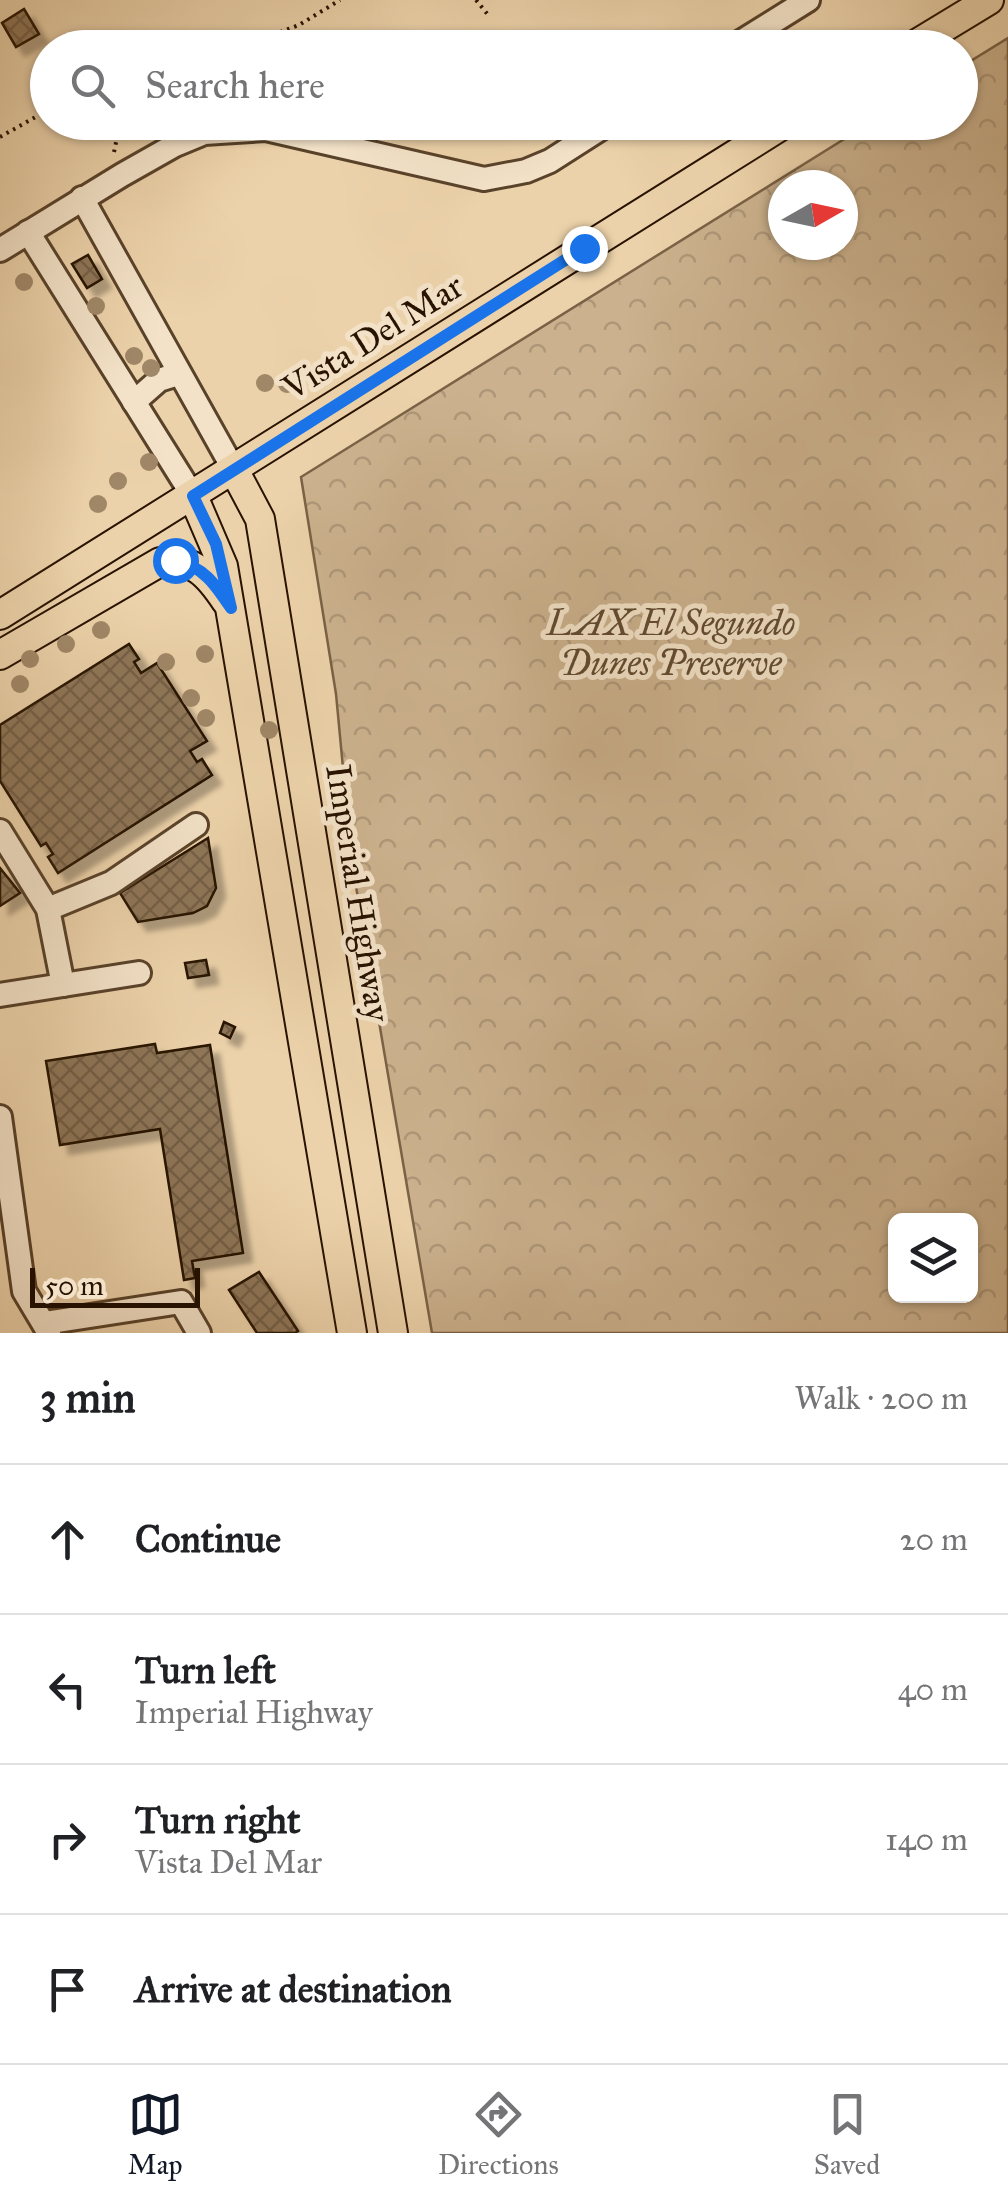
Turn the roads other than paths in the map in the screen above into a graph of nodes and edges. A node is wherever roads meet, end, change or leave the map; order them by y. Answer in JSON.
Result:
{"nodes":[{"id":1,"x":808,"y":0,"type":"edge"},
{"id":2,"x":989,"y":0,"type":"edge"},
{"id":3,"x":760,"y":30,"type":"edge"},
{"id":4,"x":940,"y":30,"type":"edge"},
{"id":5,"x":186,"y":140,"type":"edge"},
{"id":6,"x":314,"y":140,"type":"edge"},
{"id":7,"x":582,"y":140,"type":"edge"},
{"id":8,"x":758,"y":140,"type":"edge"},
{"id":9,"x":82,"y":198,"type":"junction"},
{"id":10,"x":28,"y":232,"type":"junction"},
{"id":11,"x":0,"y":250,"type":"edge"},
{"id":12,"x":178,"y":374,"type":"junction"},
{"id":13,"x":134,"y":402,"type":"junction"},
{"id":14,"x":234,"y":470,"type":"junction"},
{"id":15,"x":193,"y":496,"type":"junction"},
{"id":16,"x":231,"y":608,"type":"junction"},
{"id":17,"x":0,"y":615,"type":"edge"},
{"id":18,"x":0,"y":654,"type":"edge"},
{"id":19,"x":196,"y":826,"type":"dead end"},
{"id":20,"x":0,"y":831,"type":"edge"},
{"id":21,"x":48,"y":909,"type":"junction"},
{"id":22,"x":139,"y":973,"type":"dead end"},
{"id":23,"x":63,"y":985,"type":"junction"},
{"id":24,"x":0,"y":995,"type":"edge"},
{"id":25,"x":0,"y":1116,"type":"edge"},
{"id":26,"x":8,"y":1231,"type":"edge"},
{"id":27,"x":46,"y":1328,"type":"edge"},
{"id":28,"x":198,"y":1333,"type":"edge"},
{"id":29,"x":352,"y":1333,"type":"edge"},
{"id":30,"x":393,"y":1333,"type":"edge"}],
"edges":[{"from":1,"to":3,"type":"lane"},
{"from":2,"to":4,"type":"main road"},
{"from":5,"to":9,"type":"lane"},
{"from":6,"to":7,"type":"lane"},
{"from":8,"to":14,"type":"main road","name":"Vista Del Mar"},
{"from":9,"to":10,"type":"lane"},
{"from":9,"to":12,"type":"lane"},
{"from":10,"to":11,"type":"lane"},
{"from":10,"to":13,"type":"lane"},
{"from":12,"to":13,"type":"lane"},
{"from":12,"to":14,"type":"lane"},
{"from":13,"to":15,"type":"lane"},
{"from":14,"to":15,"type":"main road","name":"Vista Del Mar"},
{"from":14,"to":30,"type":"main road","name":"Imperial Highway"},
{"from":15,"to":16,"type":"main road"},
{"from":15,"to":17,"type":"main road","name":"Vista Del Mar"},
{"from":16,"to":18,"type":"main road"},
{"from":16,"to":29,"type":"main road"},
{"from":19,"to":21,"type":"lane"},
{"from":20,"to":21,"type":"lane"},
{"from":21,"to":23,"type":"lane"},
{"from":22,"to":23,"type":"lane"},
{"from":23,"to":24,"type":"lane"},
{"from":25,"to":26,"type":"lane"},
{"from":26,"to":27,"type":"lane"},
{"from":27,"to":28,"type":"lane"}]}
